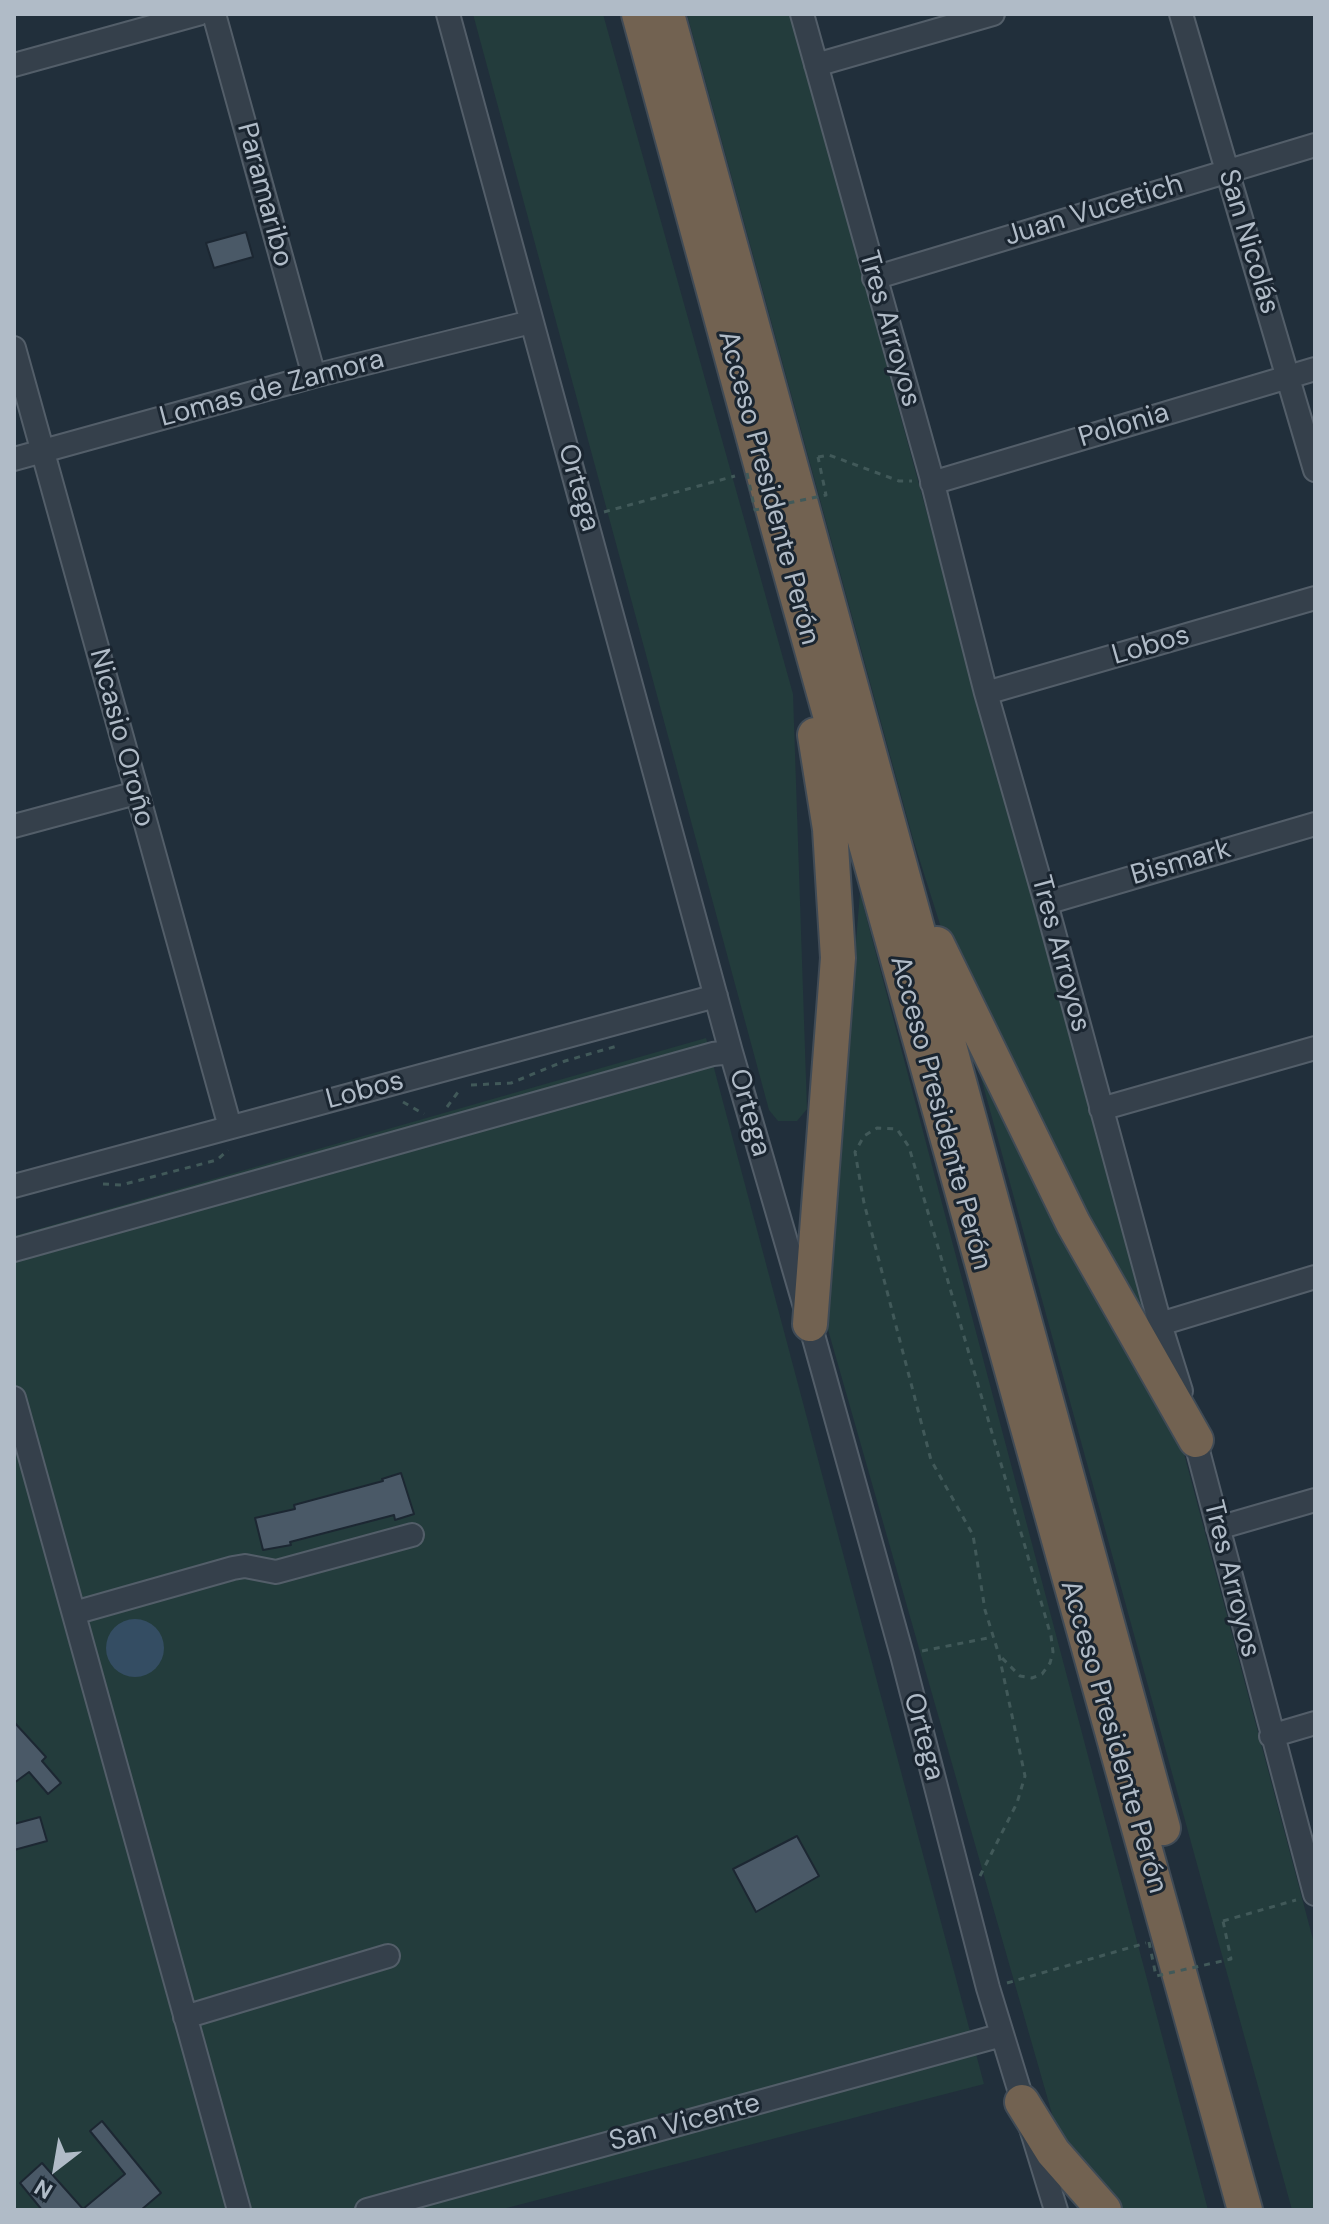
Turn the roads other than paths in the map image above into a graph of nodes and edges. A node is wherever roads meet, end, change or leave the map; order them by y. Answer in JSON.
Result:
{"nodes":[{"id":1,"x":198,"y":14,"type":"edge"},
{"id":2,"x":214,"y":14,"type":"edge"},
{"id":3,"x":448,"y":14,"type":"edge"},
{"id":4,"x":639,"y":14,"type":"edge"},
{"id":5,"x":667,"y":14,"type":"edge"},
{"id":6,"x":802,"y":14,"type":"edge"},
{"id":7,"x":993,"y":14,"type":"edge"},
{"id":8,"x":1181,"y":14,"type":"edge"},
{"id":9,"x":14,"y":65,"type":"edge"},
{"id":10,"x":816,"y":65,"type":"junction"},
{"id":11,"x":1315,"y":145,"type":"edge"},
{"id":12,"x":1227,"y":171,"type":"junction"},
{"id":13,"x":874,"y":278,"type":"junction"},
{"id":14,"x":531,"y":322,"type":"junction"},
{"id":15,"x":14,"y":348,"type":"edge"},
{"id":16,"x":1315,"y":369,"type":"edge"},
{"id":17,"x":314,"y":376,"type":"junction"},
{"id":18,"x":1288,"y":377,"type":"junction"},
{"id":19,"x":42,"y":451,"type":"junction"},
{"id":20,"x":14,"y":459,"type":"edge"},
{"id":21,"x":1315,"y":470,"type":"edge"},
{"id":22,"x":931,"y":479,"type":"junction"},
{"id":23,"x":778,"y":527,"type":"junction"},
{"id":24,"x":1315,"y":598,"type":"edge"},
{"id":25,"x":986,"y":693,"type":"junction"},
{"id":26,"x":866,"y":748,"type":"junction"},
{"id":27,"x":136,"y":793,"type":"junction"},
{"id":28,"x":1315,"y":824,"type":"edge"},
{"id":29,"x":14,"y":826,"type":"edge"},
{"id":30,"x":1046,"y":903,"type":"junction"},
{"id":31,"x":716,"y":996,"type":"junction"},
{"id":32,"x":1315,"y":1048,"type":"edge"},
{"id":33,"x":731,"y":1052,"type":"junction"},
{"id":34,"x":1101,"y":1109,"type":"junction"},
{"id":35,"x":230,"y":1127,"type":"junction"},
{"id":36,"x":14,"y":1186,"type":"edge"},
{"id":37,"x":14,"y":1250,"type":"edge"},
{"id":38,"x":1315,"y":1277,"type":"edge"},
{"id":39,"x":810,"y":1324,"type":"junction"},
{"id":40,"x":1160,"y":1324,"type":"junction"},
{"id":41,"x":14,"y":1398,"type":"edge"},
{"id":42,"x":1196,"y":1440,"type":"junction"},
{"id":43,"x":1315,"y":1500,"type":"edge"},
{"id":44,"x":1218,"y":1528,"type":"junction"},
{"id":45,"x":412,"y":1535,"type":"dead end"},
{"id":46,"x":74,"y":1613,"type":"junction"},
{"id":47,"x":1315,"y":1723,"type":"edge"},
{"id":48,"x":1271,"y":1736,"type":"junction"},
{"id":49,"x":1315,"y":1894,"type":"edge"},
{"id":50,"x":388,"y":1956,"type":"dead end"},
{"id":51,"x":185,"y":2017,"type":"junction"},
{"id":52,"x":1002,"y":2035,"type":"junction"},
{"id":53,"x":1022,"y":2102,"type":"junction"},
{"id":54,"x":239,"y":2210,"type":"edge"},
{"id":55,"x":367,"y":2210,"type":"edge"},
{"id":56,"x":1056,"y":2210,"type":"edge"},
{"id":57,"x":1104,"y":2210,"type":"edge"},
{"id":58,"x":1245,"y":2210,"type":"edge"},
{"id":59,"x":1269,"y":2210,"type":"edge"}],
"edges":[{"from":1,"to":9,"type":"street"},
{"from":2,"to":17,"type":"street","name":"Paramaribo"},
{"from":3,"to":14,"type":"street","name":"Ortega"},
{"from":4,"to":23,"type":"highway","name":"Acceso Presidente Perón"},
{"from":5,"to":26,"type":"highway","name":"Acceso Presidente Perón"},
{"from":6,"to":10,"type":"street","name":"Tres Arroyos"},
{"from":7,"to":10,"type":"street"},
{"from":8,"to":12,"type":"street","name":"San Nicolás"},
{"from":10,"to":13,"type":"street","name":"Tres Arroyos"},
{"from":11,"to":12,"type":"street","name":"Juan Vucetich"},
{"from":12,"to":13,"type":"street","name":"Juan Vucetich"},
{"from":12,"to":18,"type":"street","name":"San Nicolás"},
{"from":13,"to":22,"type":"street","name":"Tres Arroyos"},
{"from":14,"to":17,"type":"street","name":"Lomas de Zamora"},
{"from":14,"to":31,"type":"street","name":"Ortega"},
{"from":15,"to":19,"type":"street","name":"Nicasio Oroño"},
{"from":16,"to":18,"type":"street","name":"Polonia"},
{"from":17,"to":19,"type":"street","name":"Lomas de Zamora"},
{"from":18,"to":21,"type":"street","name":"San Nicolás"},
{"from":18,"to":22,"type":"street","name":"Polonia"},
{"from":19,"to":20,"type":"street","name":"Lomas de Zamora"},
{"from":19,"to":27,"type":"street","name":"Nicasio Oroño"},
{"from":22,"to":25,"type":"street","name":"Tres Arroyos"},
{"from":23,"to":39,"type":"highway"},
{"from":23,"to":58,"type":"highway","name":"Acceso Presidente Perón"},
{"from":24,"to":25,"type":"street","name":"Lobos"},
{"from":25,"to":30,"type":"street","name":"Tres Arroyos"},
{"from":26,"to":42,"type":"highway"},
{"from":26,"to":59,"type":"highway","name":"Acceso Presidente Perón"},
{"from":27,"to":29,"type":"street"},
{"from":27,"to":35,"type":"street","name":"Nicasio Oroño"},
{"from":28,"to":30,"type":"street","name":"Bismark"},
{"from":30,"to":34,"type":"street","name":"Tres Arroyos"},
{"from":31,"to":33,"type":"street","name":"Ortega"},
{"from":31,"to":35,"type":"street","name":"Lobos"},
{"from":32,"to":34,"type":"street"},
{"from":33,"to":37,"type":"street"},
{"from":33,"to":39,"type":"street","name":"Ortega"},
{"from":34,"to":40,"type":"street","name":"Tres Arroyos"},
{"from":35,"to":36,"type":"street","name":"Lobos"},
{"from":38,"to":40,"type":"street"},
{"from":39,"to":52,"type":"street","name":"Ortega"},
{"from":40,"to":42,"type":"street","name":"Tres Arroyos"},
{"from":41,"to":46,"type":"street"},
{"from":42,"to":44,"type":"street","name":"Tres Arroyos"},
{"from":43,"to":44,"type":"street"},
{"from":44,"to":48,"type":"street","name":"Tres Arroyos"},
{"from":45,"to":46,"type":"street"},
{"from":46,"to":51,"type":"street"},
{"from":47,"to":48,"type":"street"},
{"from":48,"to":49,"type":"street","name":"Tres Arroyos"},
{"from":50,"to":51,"type":"street"},
{"from":51,"to":54,"type":"street"},
{"from":52,"to":53,"type":"street","name":"Ortega"},
{"from":52,"to":55,"type":"street","name":"San Vicente"},
{"from":53,"to":56,"type":"street","name":"Ortega"},
{"from":53,"to":57,"type":"highway"}]}
